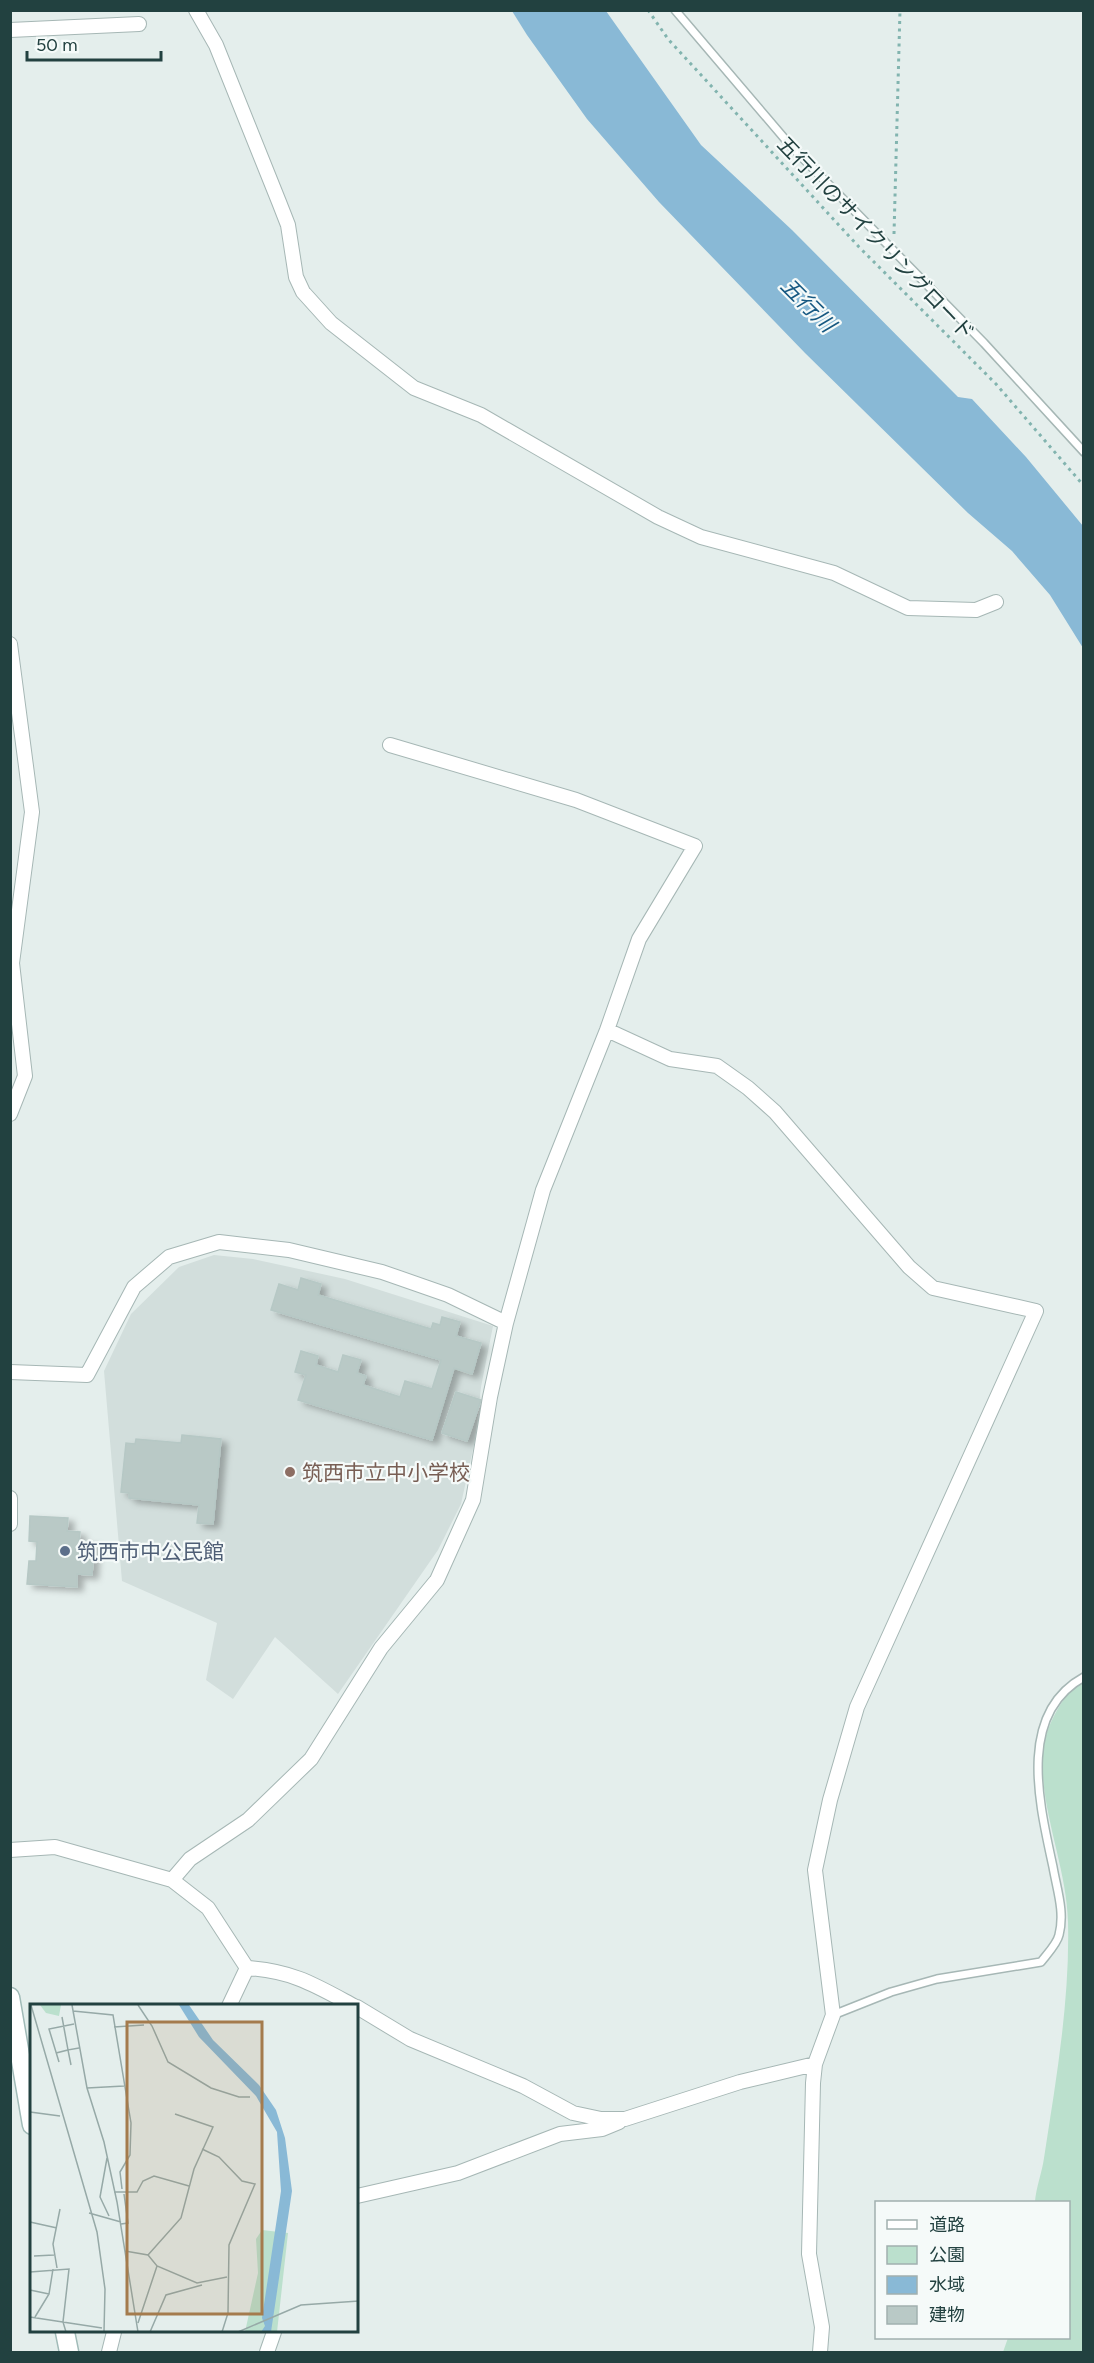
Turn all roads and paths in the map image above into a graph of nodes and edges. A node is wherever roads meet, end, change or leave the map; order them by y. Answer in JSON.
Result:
{"nodes":[{"id":1,"x":196,"y":10,"type":"edge"},
{"id":2,"x":648,"y":10,"type":"edge"},
{"id":3,"x":675,"y":10,"type":"edge"},
{"id":4,"x":900,"y":10,"type":"edge"},
{"id":5,"x":139,"y":24,"type":"dead end"},
{"id":6,"x":10,"y":30,"type":"edge"},
{"id":7,"x":894,"y":250,"type":"junction"},
{"id":8,"x":1083,"y":452,"type":"edge"},
{"id":9,"x":1083,"y":486,"type":"edge"},
{"id":10,"x":996,"y":602,"type":"dead end"},
{"id":11,"x":10,"y":644,"type":"edge"},
{"id":12,"x":390,"y":745,"type":"dead end"},
{"id":13,"x":607,"y":1030,"type":"junction"},
{"id":14,"x":10,"y":1114,"type":"edge"},
{"id":15,"x":506,"y":1323,"type":"junction"},
{"id":16,"x":10,"y":1372,"type":"edge"},
{"id":17,"x":10,"y":1498,"type":"edge"},
{"id":18,"x":10,"y":1524,"type":"edge"},
{"id":19,"x":1083,"y":1677,"type":"edge"},
{"id":20,"x":10,"y":1850,"type":"edge"},
{"id":21,"x":172,"y":1880,"type":"junction"},
{"id":22,"x":247,"y":1968,"type":"junction"},
{"id":23,"x":10,"y":1997,"type":"edge"},
{"id":24,"x":230,"y":2004,"type":"edge"},
{"id":25,"x":350,"y":2004,"type":"edge"},
{"id":26,"x":358,"y":2008,"type":"edge"},
{"id":27,"x":833,"y":2016,"type":"junction"},
{"id":28,"x":815,"y":2064,"type":"junction"},
{"id":29,"x":30,"y":2113,"type":"edge"},
{"id":30,"x":625,"y":2119,"type":"junction"},
{"id":31,"x":358,"y":2196,"type":"edge"},
{"id":32,"x":65,"y":2333,"type":"edge"},
{"id":33,"x":114,"y":2333,"type":"edge"},
{"id":34,"x":273,"y":2333,"type":"edge"},
{"id":35,"x":69,"y":2352,"type":"edge"},
{"id":36,"x":109,"y":2352,"type":"edge"},
{"id":37,"x":267,"y":2352,"type":"edge"},
{"id":38,"x":820,"y":2352,"type":"edge"}],
"edges":[{"from":1,"to":10,"type":"street"},
{"from":2,"to":9,"type":"path","name":"五行川のサイクリングロード"},
{"from":3,"to":7,"type":"lane"},
{"from":4,"to":7,"type":"path"},
{"from":5,"to":6,"type":"street"},
{"from":7,"to":8,"type":"lane"},
{"from":11,"to":14,"type":"street"},
{"from":12,"to":13,"type":"street"},
{"from":13,"to":15,"type":"street"},
{"from":13,"to":27,"type":"street"},
{"from":15,"to":16,"type":"street"},
{"from":15,"to":21,"type":"street"},
{"from":17,"to":18,"type":"street"},
{"from":19,"to":27,"type":"lane"},
{"from":20,"to":21,"type":"street"},
{"from":21,"to":22,"type":"street"},
{"from":22,"to":24,"type":"street"},
{"from":22,"to":25,"type":"street"},
{"from":23,"to":29,"type":"street"},
{"from":26,"to":30,"type":"street"},
{"from":27,"to":28,"type":"street"},
{"from":28,"to":30,"type":"street"},
{"from":28,"to":38,"type":"street"},
{"from":30,"to":31,"type":"street"},
{"from":32,"to":35,"type":"street"},
{"from":33,"to":36,"type":"street"},
{"from":34,"to":37,"type":"street"}]}
